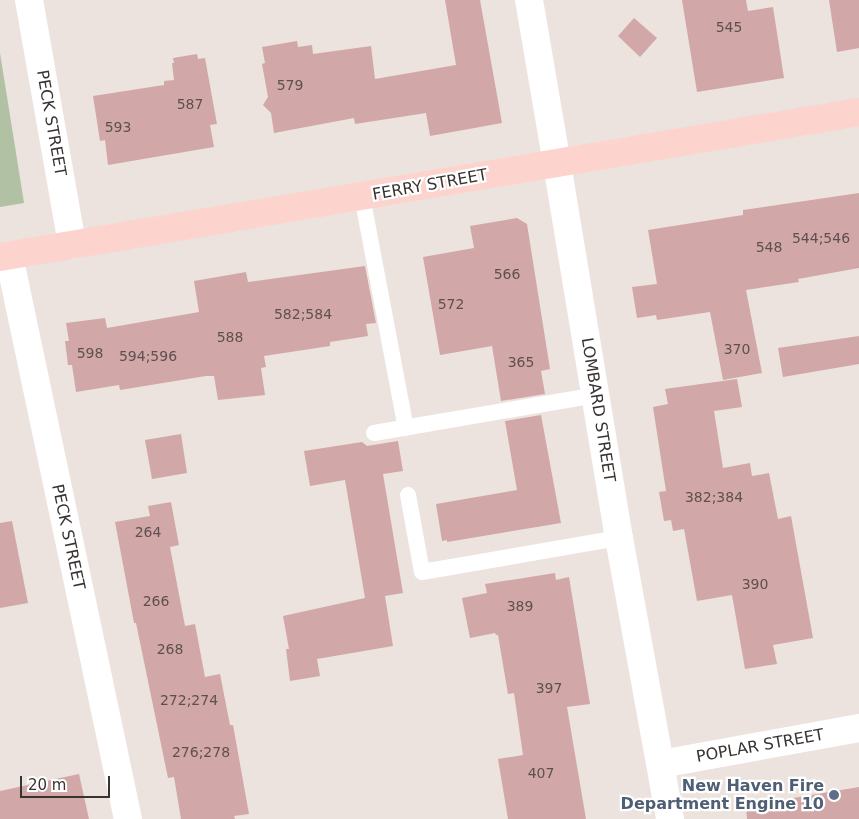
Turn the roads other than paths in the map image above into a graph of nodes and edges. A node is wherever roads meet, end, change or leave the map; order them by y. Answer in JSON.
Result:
{"nodes":[{"id":1,"x":29,"y":0,"type":"edge"},
{"id":2,"x":529,"y":0,"type":"edge"},
{"id":3,"x":859,"y":112,"type":"edge"},
{"id":4,"x":557,"y":164,"type":"junction"},
{"id":5,"x":362,"y":196,"type":"junction"},
{"id":6,"x":72,"y":245,"type":"junction"},
{"id":7,"x":4,"y":257,"type":"edge"},
{"id":8,"x":596,"y":395,"type":"junction"},
{"id":9,"x":406,"y":428,"type":"junction"},
{"id":10,"x":374,"y":433,"type":"dead end"},
{"id":11,"x":408,"y":495,"type":"dead end"},
{"id":12,"x":619,"y":538,"type":"junction"},
{"id":13,"x":859,"y":728,"type":"edge"},
{"id":14,"x":661,"y":764,"type":"junction"},
{"id":15,"x":128,"y":819,"type":"edge"},
{"id":16,"x":670,"y":819,"type":"edge"}],
"edges":[{"from":1,"to":6,"type":"street","name":"PECK STREET"},
{"from":2,"to":4,"type":"street","name":"LOMBARD STREET"},
{"from":3,"to":4,"type":"main road","name":"FERRY STREET"},
{"from":4,"to":5,"type":"main road","name":"FERRY STREET"},
{"from":4,"to":8,"type":"street","name":"LOMBARD STREET"},
{"from":5,"to":6,"type":"main road","name":"FERRY STREET"},
{"from":5,"to":9,"type":"lane"},
{"from":6,"to":7,"type":"main road","name":"FERRY STREET"},
{"from":7,"to":15,"type":"street","name":"PECK STREET"},
{"from":8,"to":9,"type":"lane"},
{"from":8,"to":12,"type":"street","name":"LOMBARD STREET"},
{"from":9,"to":10,"type":"lane"},
{"from":11,"to":12,"type":"lane"},
{"from":12,"to":14,"type":"street","name":"LOMBARD STREET"},
{"from":13,"to":14,"type":"street","name":"POPLAR STREET"},
{"from":14,"to":16,"type":"street","name":"LOMBARD STREET"}]}
